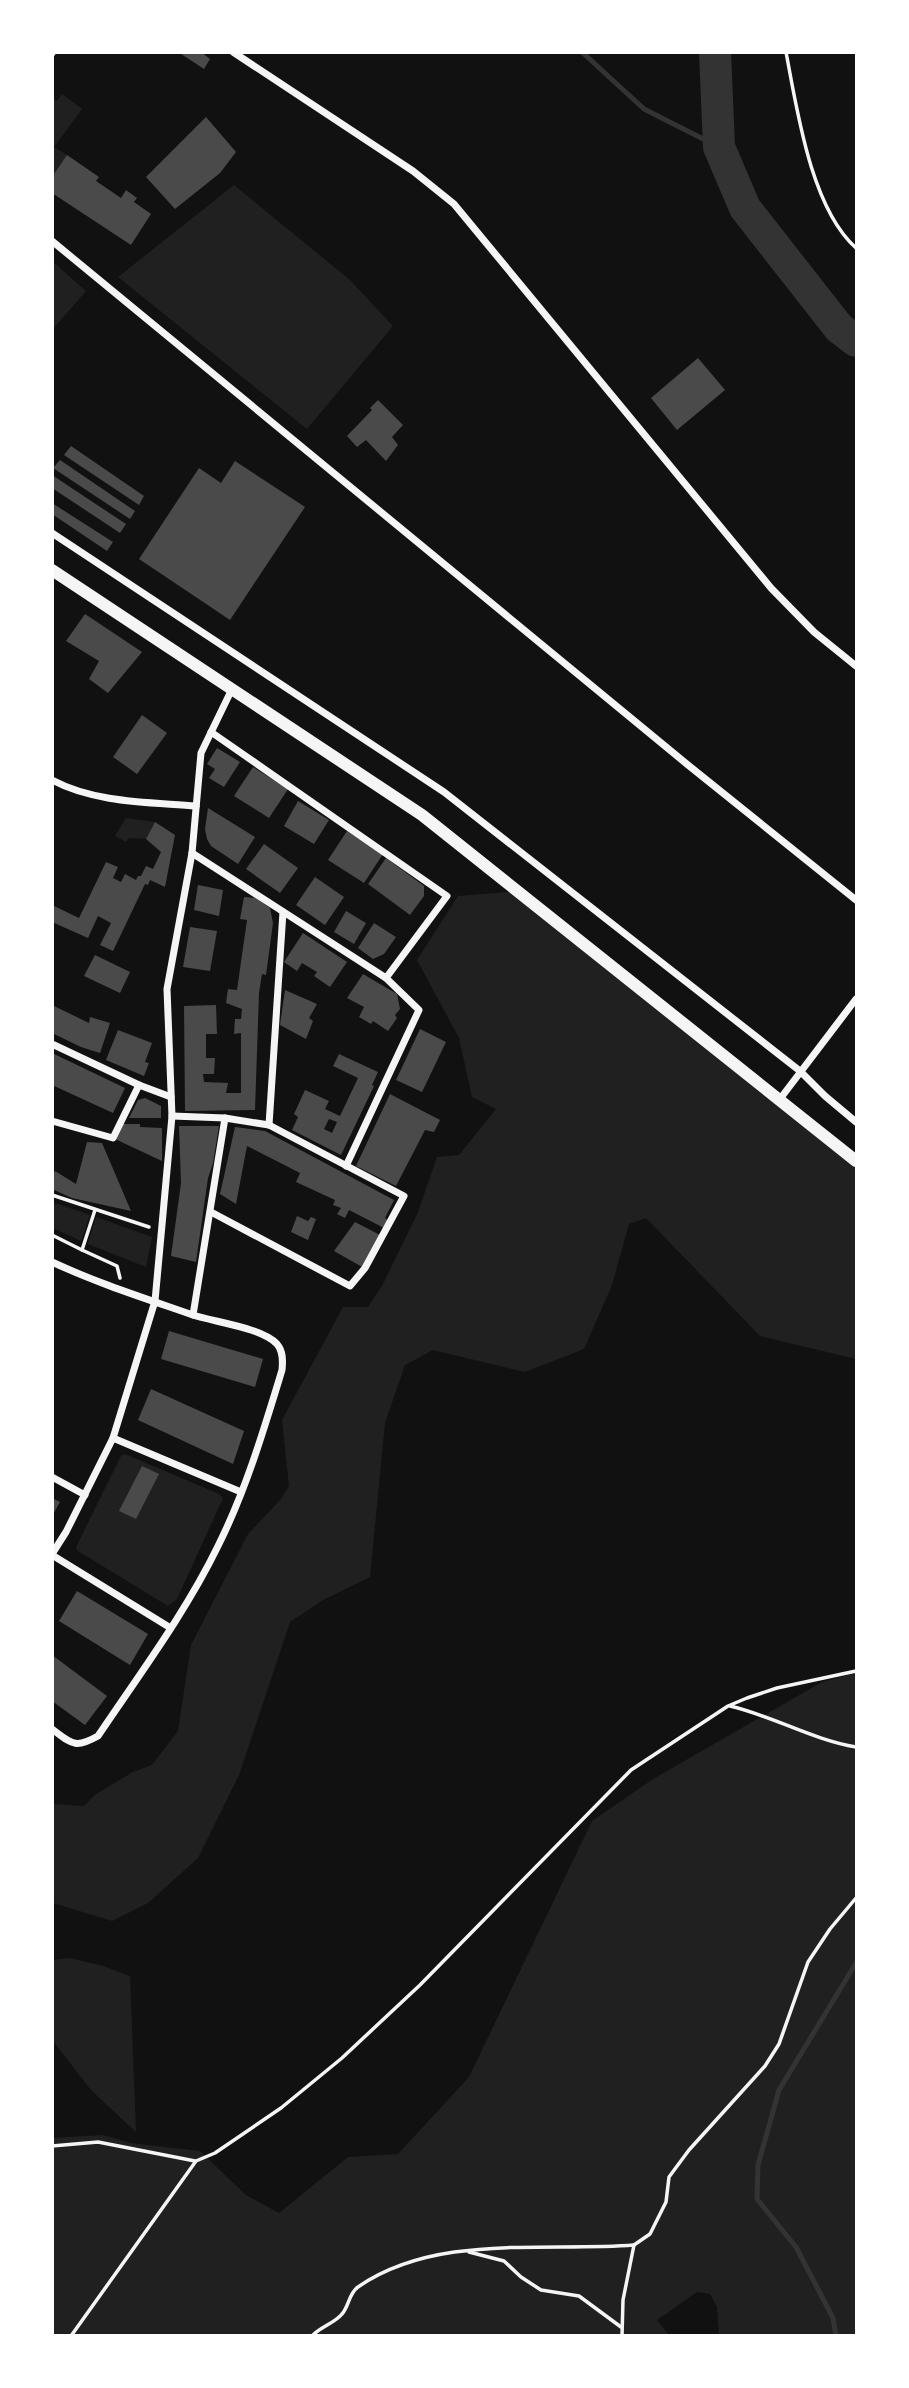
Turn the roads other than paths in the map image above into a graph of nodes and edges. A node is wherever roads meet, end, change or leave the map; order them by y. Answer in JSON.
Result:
{"nodes":[{"id":1,"x":233,"y":52,"type":"edge"},
{"id":2,"x":52,"y":241,"type":"edge"},
{"id":3,"x":52,"y":533,"type":"edge"},
{"id":4,"x":52,"y":570,"type":"edge"},
{"id":5,"x":856,"y":666,"type":"edge"},
{"id":6,"x":232,"y":688,"type":"junction"},
{"id":7,"x":211,"y":732,"type":"junction"},
{"id":8,"x":52,"y":780,"type":"edge"},
{"id":9,"x":196,"y":806,"type":"junction"},
{"id":10,"x":192,"y":853,"type":"junction"},
{"id":11,"x":856,"y":900,"type":"edge"},
{"id":12,"x":283,"y":912,"type":"junction"},
{"id":13,"x":386,"y":978,"type":"junction"},
{"id":14,"x":856,"y":999,"type":"edge"},
{"id":15,"x":52,"y":1044,"type":"edge"},
{"id":16,"x":800,"y":1071,"type":"junction"},
{"id":17,"x":139,"y":1085,"type":"junction"},
{"id":18,"x":171,"y":1097,"type":"junction"},
{"id":19,"x":779,"y":1098,"type":"junction"},
{"id":20,"x":172,"y":1116,"type":"junction"},
{"id":21,"x":225,"y":1118,"type":"junction"},
{"id":22,"x":52,"y":1121,"type":"edge"},
{"id":23,"x":856,"y":1122,"type":"edge"},
{"id":24,"x":269,"y":1125,"type":"junction"},
{"id":25,"x":856,"y":1161,"type":"edge"},
{"id":26,"x":346,"y":1166,"type":"junction"},
{"id":27,"x":211,"y":1212,"type":"junction"},
{"id":28,"x":52,"y":1262,"type":"edge"},
{"id":29,"x":155,"y":1301,"type":"junction"},
{"id":30,"x":193,"y":1315,"type":"junction"},
{"id":31,"x":113,"y":1438,"type":"junction"},
{"id":32,"x":52,"y":1476,"type":"edge"},
{"id":33,"x":241,"y":1492,"type":"junction"},
{"id":34,"x":85,"y":1495,"type":"junction"},
{"id":35,"x":52,"y":1555,"type":"edge"},
{"id":36,"x":169,"y":1627,"type":"junction"},
{"id":37,"x":52,"y":1729,"type":"edge"}],
"edges":[{"from":1,"to":5,"type":"street"},
{"from":2,"to":11,"type":"street"},
{"from":3,"to":16,"type":"street"},
{"from":4,"to":6,"type":"main road"},
{"from":6,"to":7,"type":"street"},
{"from":6,"to":19,"type":"main road"},
{"from":7,"to":9,"type":"street"},
{"from":7,"to":13,"type":"street"},
{"from":8,"to":9,"type":"street"},
{"from":9,"to":10,"type":"street"},
{"from":10,"to":12,"type":"street"},
{"from":10,"to":18,"type":"street"},
{"from":12,"to":13,"type":"street"},
{"from":12,"to":24,"type":"street"},
{"from":13,"to":26,"type":"street"},
{"from":14,"to":16,"type":"street"},
{"from":15,"to":17,"type":"street"},
{"from":16,"to":19,"type":"street"},
{"from":16,"to":23,"type":"street"},
{"from":17,"to":18,"type":"street"},
{"from":17,"to":22,"type":"street"},
{"from":18,"to":20,"type":"street"},
{"from":19,"to":25,"type":"main road"},
{"from":20,"to":21,"type":"street"},
{"from":20,"to":29,"type":"street"},
{"from":21,"to":24,"type":"street"},
{"from":21,"to":27,"type":"street"},
{"from":24,"to":26,"type":"street"},
{"from":26,"to":27,"type":"street"},
{"from":27,"to":30,"type":"street"},
{"from":28,"to":29,"type":"street"},
{"from":29,"to":30,"type":"street"},
{"from":29,"to":31,"type":"street"},
{"from":30,"to":33,"type":"street"},
{"from":31,"to":33,"type":"street"},
{"from":31,"to":34,"type":"street"},
{"from":32,"to":34,"type":"street"},
{"from":33,"to":36,"type":"street"},
{"from":34,"to":35,"type":"street"},
{"from":35,"to":36,"type":"street"},
{"from":36,"to":37,"type":"street"}]}
